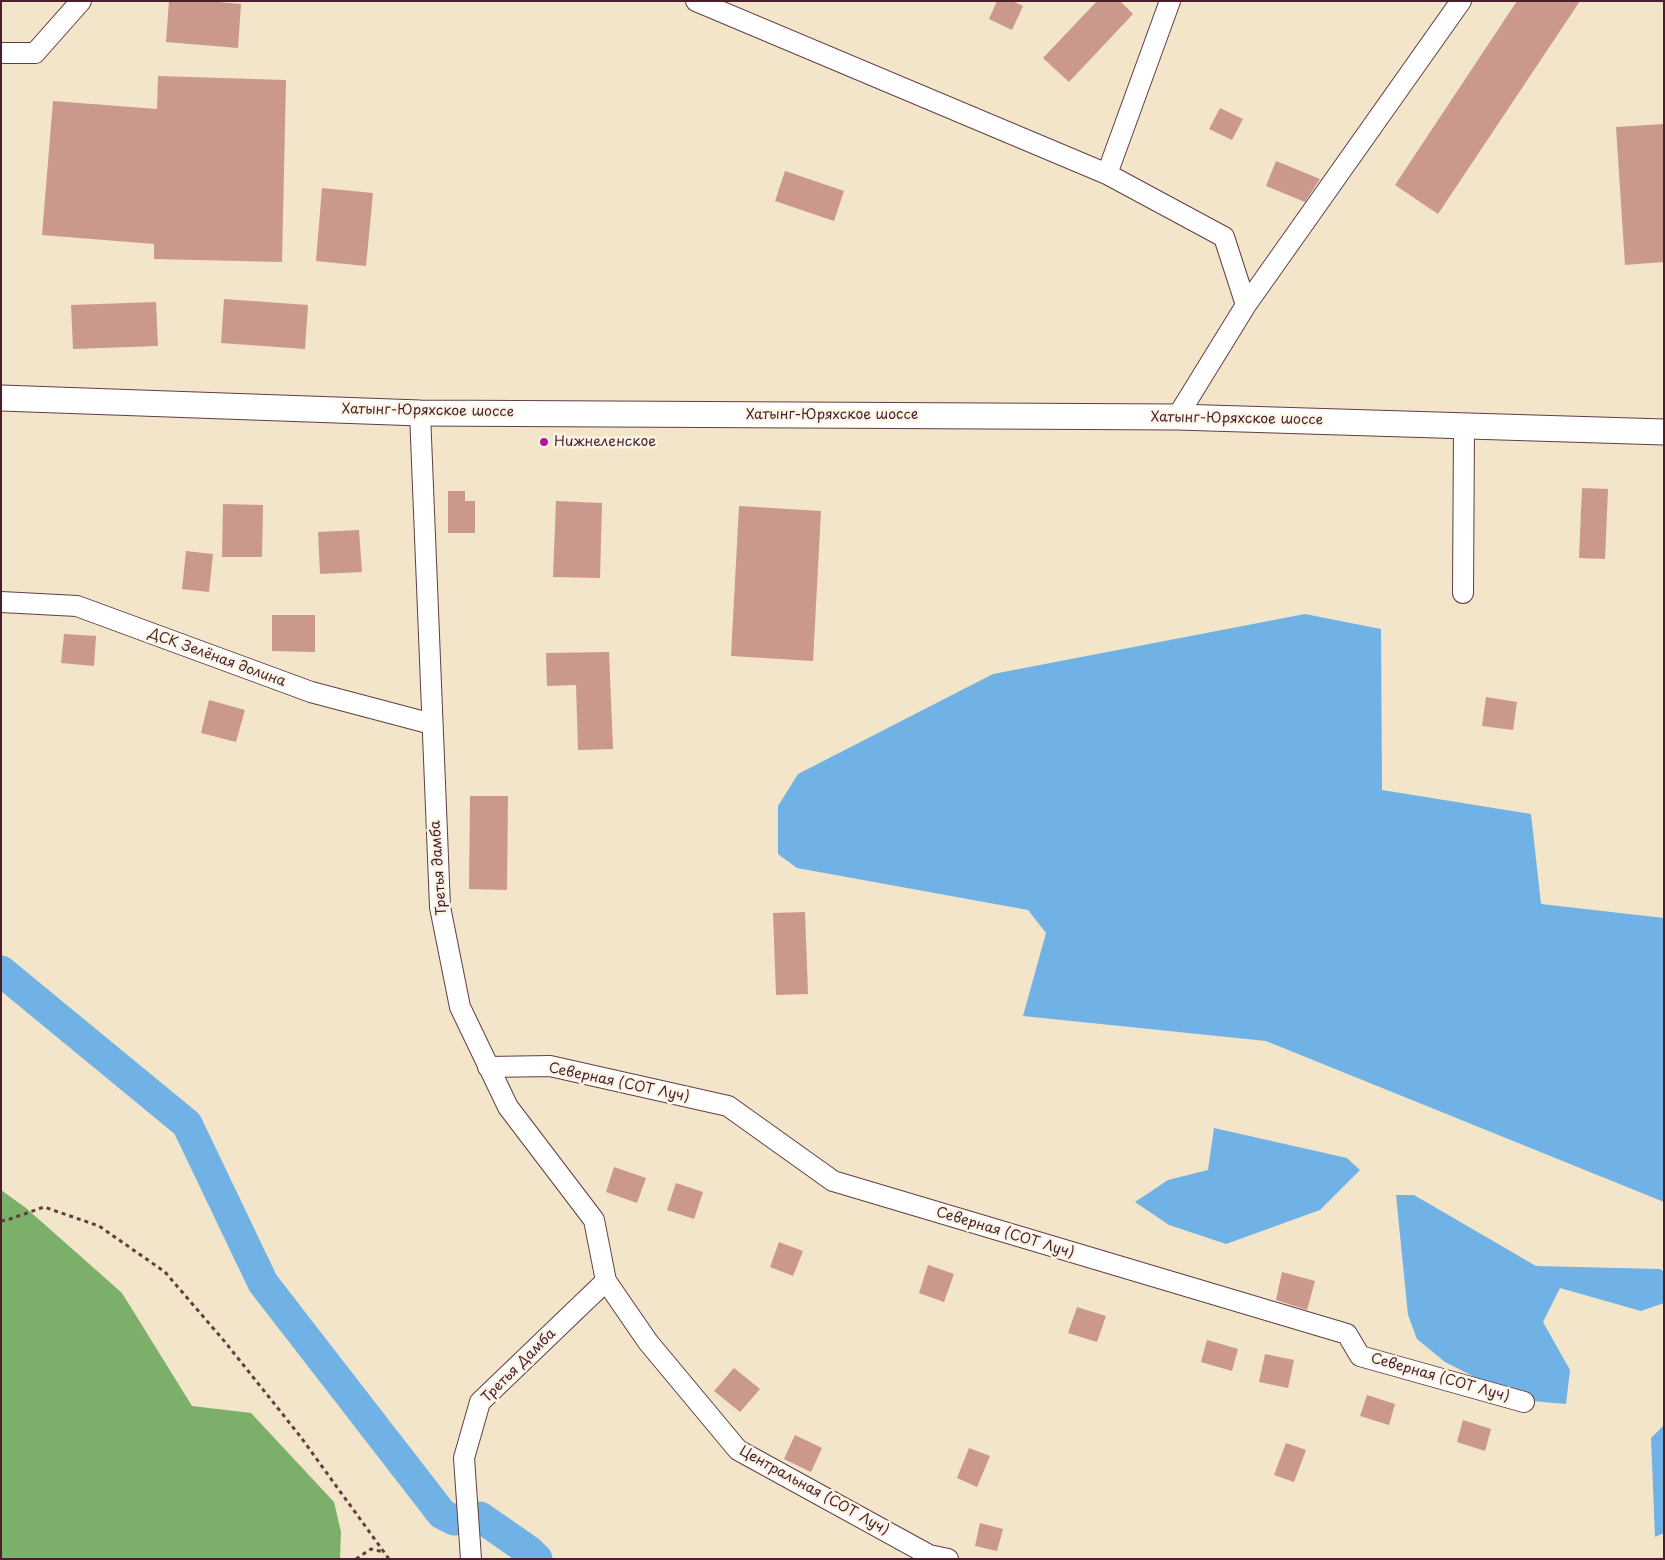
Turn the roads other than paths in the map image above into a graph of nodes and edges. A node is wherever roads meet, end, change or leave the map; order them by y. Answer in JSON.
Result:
{"nodes":[{"id":1,"x":81,"y":1,"type":"edge"},
{"id":2,"x":696,"y":1,"type":"edge"},
{"id":3,"x":1170,"y":1,"type":"edge"},
{"id":4,"x":1461,"y":1,"type":"edge"},
{"id":5,"x":1,"y":53,"type":"edge"},
{"id":6,"x":1107,"y":174,"type":"junction"},
{"id":7,"x":1246,"y":305,"type":"junction"},
{"id":8,"x":1,"y":398,"type":"edge"},
{"id":9,"x":420,"y":412,"type":"junction"},
{"id":10,"x":1177,"y":417,"type":"junction"},
{"id":11,"x":1464,"y":426,"type":"junction"},
{"id":12,"x":1664,"y":432,"type":"edge"},
{"id":13,"x":1463,"y":593,"type":"dead end"},
{"id":14,"x":1,"y":602,"type":"edge"},
{"id":15,"x":432,"y":724,"type":"junction"},
{"id":16,"x":488,"y":1067,"type":"junction"},
{"id":17,"x":606,"y":1281,"type":"junction"},
{"id":18,"x":1524,"y":1402,"type":"dead end"},
{"id":19,"x":469,"y":1555,"type":"edge"},
{"id":20,"x":948,"y":1559,"type":"edge"}],
"edges":[{"from":1,"to":5,"type":"street"},
{"from":2,"to":6,"type":"street"},
{"from":3,"to":6,"type":"street"},
{"from":4,"to":7,"type":"street"},
{"from":6,"to":7,"type":"street"},
{"from":7,"to":10,"type":"street"},
{"from":8,"to":9,"type":"main road","name":"Хатынг-Юряхское шоссе"},
{"from":9,"to":10,"type":"main road","name":"Хатынг-Юряхское шоссе"},
{"from":9,"to":15,"type":"street","name":"Третья дамба"},
{"from":10,"to":11,"type":"main road","name":"Хатынг-Юряхское шоссе"},
{"from":11,"to":12,"type":"main road","name":"Хатынг-Юряхское шоссе"},
{"from":11,"to":13,"type":"street"},
{"from":14,"to":15,"type":"street","name":"ДСК Зелёная долина"},
{"from":15,"to":16,"type":"street","name":"Третья дамба"},
{"from":16,"to":17,"type":"street","name":"Третья дамба"},
{"from":16,"to":18,"type":"street","name":"Северная (СОТ Луч)"},
{"from":17,"to":19,"type":"street","name":"Третья Дамба"},
{"from":17,"to":20,"type":"street","name":"Центральная (СОТ Луч)"}]}
